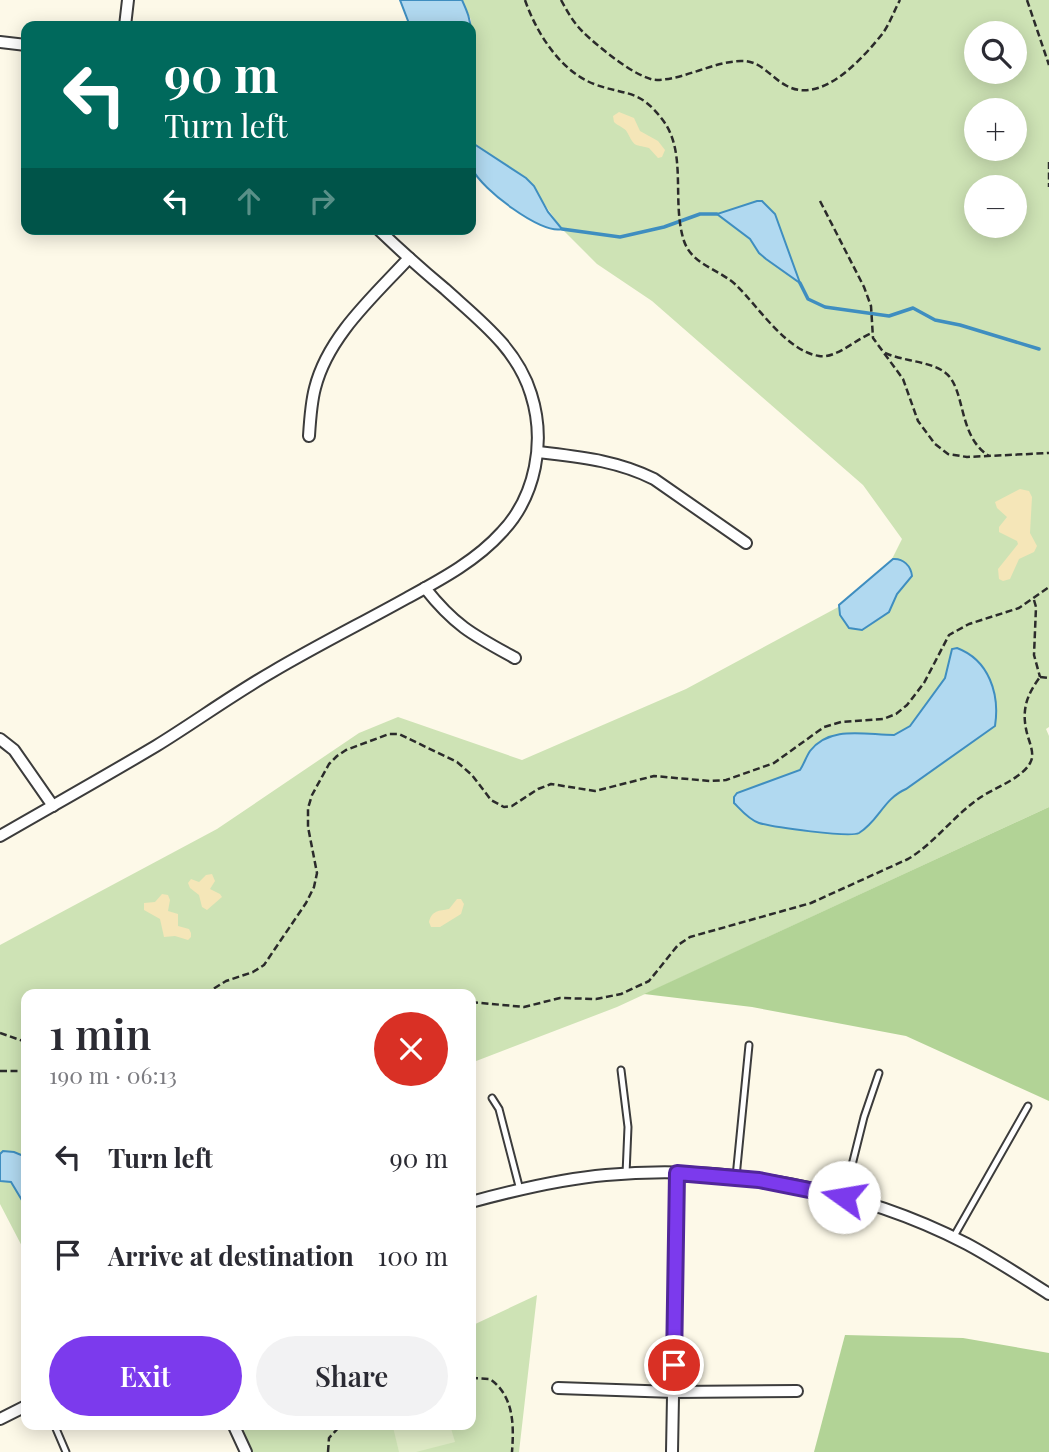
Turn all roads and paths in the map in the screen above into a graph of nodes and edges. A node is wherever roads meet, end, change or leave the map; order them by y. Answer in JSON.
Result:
{"nodes":[{"id":1,"x":128,"y":0,"type":"edge"},
{"id":2,"x":525,"y":0,"type":"edge"},
{"id":3,"x":561,"y":0,"type":"edge"},
{"id":4,"x":900,"y":0,"type":"edge"},
{"id":5,"x":1027,"y":0,"type":"edge"},
{"id":6,"x":126,"y":21,"type":"edge"},
{"id":7,"x":0,"y":42,"type":"edge"},
{"id":8,"x":21,"y":44,"type":"edge"},
{"id":9,"x":1049,"y":65,"type":"edge"},
{"id":10,"x":1049,"y":162,"type":"edge"},
{"id":11,"x":1049,"y":187,"type":"edge"},
{"id":12,"x":820,"y":201,"type":"dead end"},
{"id":13,"x":384,"y":235,"type":"edge"},
{"id":14,"x":409,"y":258,"type":"junction"},
{"id":15,"x":872,"y":333,"type":"junction"},
{"id":16,"x":884,"y":353,"type":"junction"},
{"id":17,"x":309,"y":436,"type":"dead end"},
{"id":18,"x":538,"y":452,"type":"junction"},
{"id":19,"x":1049,"y":453,"type":"edge"},
{"id":20,"x":989,"y":456,"type":"junction"},
{"id":21,"x":746,"y":543,"type":"dead end"},
{"id":22,"x":1049,"y":587,"type":"edge"},
{"id":23,"x":425,"y":588,"type":"junction"},
{"id":24,"x":1034,"y":600,"type":"junction"},
{"id":25,"x":515,"y":658,"type":"dead end"},
{"id":26,"x":1040,"y":677,"type":"junction"},
{"id":27,"x":1049,"y":678,"type":"edge"},
{"id":28,"x":0,"y":739,"type":"edge"},
{"id":29,"x":53,"y":806,"type":"junction"},
{"id":30,"x":0,"y":836,"type":"edge"},
{"id":31,"x":213,"y":989,"type":"edge"},
{"id":32,"x":476,"y":1003,"type":"edge"},
{"id":33,"x":0,"y":1033,"type":"edge"},
{"id":34,"x":21,"y":1040,"type":"edge"},
{"id":35,"x":749,"y":1045,"type":"dead end"},
{"id":36,"x":621,"y":1070,"type":"dead end"},
{"id":37,"x":0,"y":1071,"type":"edge"},
{"id":38,"x":21,"y":1071,"type":"edge"},
{"id":39,"x":879,"y":1073,"type":"dead end"},
{"id":40,"x":492,"y":1098,"type":"dead end"},
{"id":41,"x":1028,"y":1106,"type":"dead end"},
{"id":42,"x":677,"y":1173,"type":"junction"},
{"id":43,"x":626,"y":1174,"type":"junction"},
{"id":44,"x":736,"y":1177,"type":"junction"},
{"id":45,"x":520,"y":1190,"type":"junction"},
{"id":46,"x":844,"y":1197,"type":"junction"},
{"id":47,"x":476,"y":1201,"type":"edge"},
{"id":48,"x":953,"y":1238,"type":"junction"},
{"id":49,"x":1049,"y":1294,"type":"edge"},
{"id":50,"x":476,"y":1378,"type":"edge"},
{"id":51,"x":558,"y":1388,"type":"dead end"},
{"id":52,"x":674,"y":1391,"type":"junction"},
{"id":53,"x":797,"y":1391,"type":"dead end"},
{"id":54,"x":21,"y":1408,"type":"edge"},
{"id":55,"x":0,"y":1419,"type":"edge"},
{"id":56,"x":57,"y":1430,"type":"edge"},
{"id":57,"x":236,"y":1430,"type":"edge"},
{"id":58,"x":336,"y":1430,"type":"edge"},
{"id":59,"x":66,"y":1452,"type":"edge"},
{"id":60,"x":246,"y":1452,"type":"edge"},
{"id":61,"x":328,"y":1452,"type":"edge"},
{"id":62,"x":512,"y":1452,"type":"edge"},
{"id":63,"x":673,"y":1452,"type":"edge"}],
"edges":[{"from":1,"to":6,"type":"street"},
{"from":2,"to":15,"type":"path"},
{"from":3,"to":4,"type":"path"},
{"from":5,"to":9,"type":"path"},
{"from":7,"to":8,"type":"street"},
{"from":10,"to":11,"type":"path"},
{"from":12,"to":15,"type":"path"},
{"from":13,"to":14,"type":"street"},
{"from":14,"to":17,"type":"street"},
{"from":14,"to":18,"type":"street"},
{"from":15,"to":16,"type":"path"},
{"from":16,"to":20,"type":"path"},
{"from":16,"to":20,"type":"path"},
{"from":18,"to":21,"type":"street"},
{"from":18,"to":23,"type":"street"},
{"from":19,"to":20,"type":"path"},
{"from":22,"to":24,"type":"path"},
{"from":23,"to":25,"type":"street"},
{"from":23,"to":29,"type":"street"},
{"from":24,"to":26,"type":"path"},
{"from":24,"to":31,"type":"path"},
{"from":26,"to":27,"type":"path"},
{"from":26,"to":32,"type":"path"},
{"from":28,"to":29,"type":"street"},
{"from":29,"to":30,"type":"street"},
{"from":33,"to":34,"type":"path"},
{"from":35,"to":44,"type":"lane"},
{"from":36,"to":43,"type":"lane"},
{"from":37,"to":38,"type":"path"},
{"from":39,"to":46,"type":"lane"},
{"from":40,"to":45,"type":"lane"},
{"from":41,"to":48,"type":"lane"},
{"from":42,"to":43,"type":"street"},
{"from":42,"to":44,"type":"street"},
{"from":42,"to":52,"type":"street"},
{"from":43,"to":45,"type":"street"},
{"from":44,"to":46,"type":"street"},
{"from":45,"to":47,"type":"street"},
{"from":46,"to":48,"type":"street"},
{"from":48,"to":49,"type":"street"},
{"from":50,"to":62,"type":"path"},
{"from":51,"to":52,"type":"street"},
{"from":52,"to":53,"type":"street"},
{"from":52,"to":63,"type":"street"},
{"from":54,"to":55,"type":"street"},
{"from":56,"to":59,"type":"lane"},
{"from":57,"to":60,"type":"street"},
{"from":58,"to":61,"type":"path"}]}
